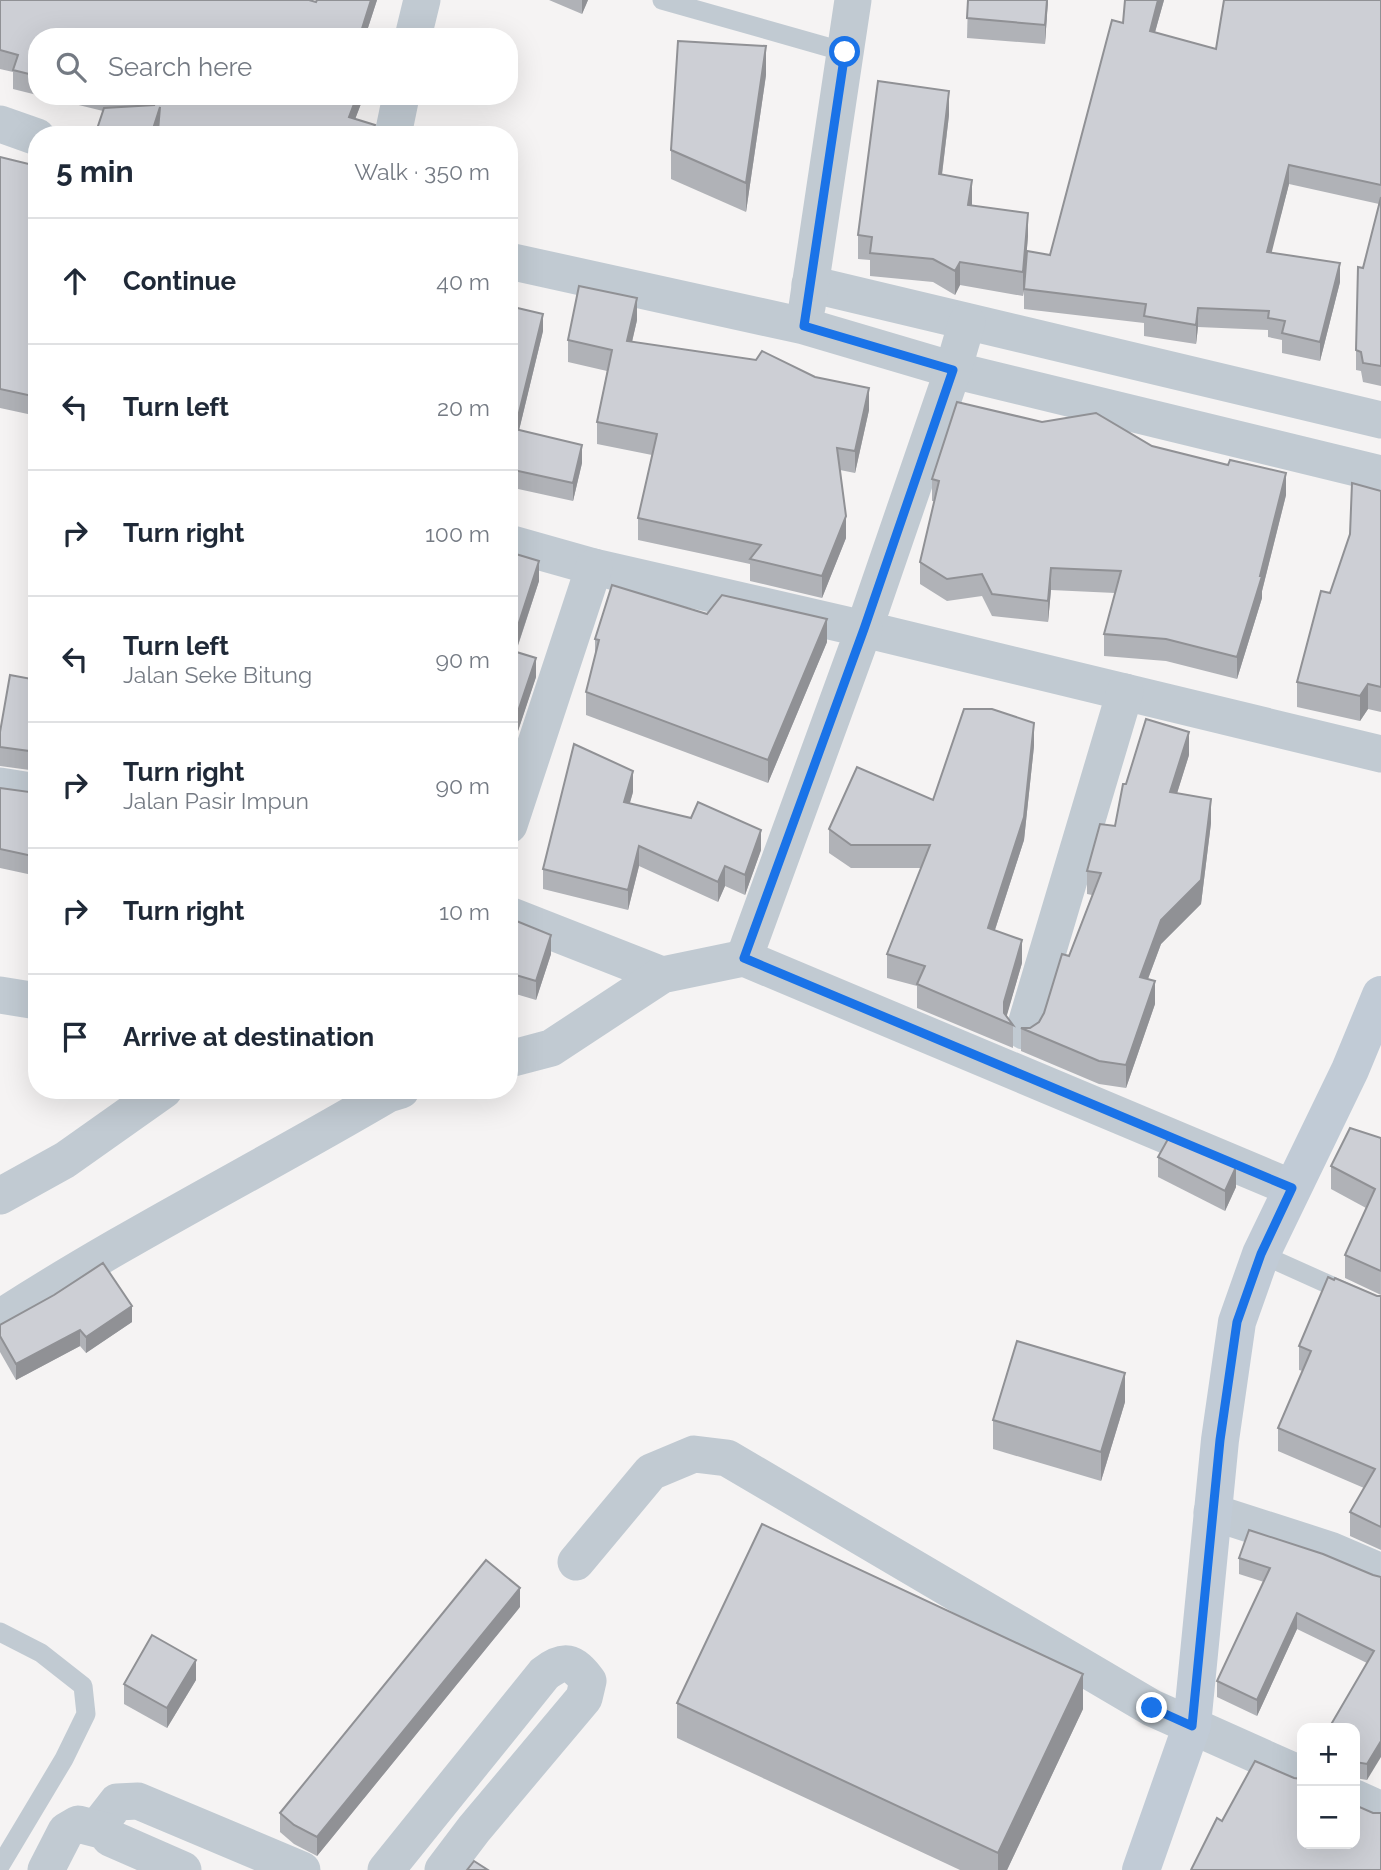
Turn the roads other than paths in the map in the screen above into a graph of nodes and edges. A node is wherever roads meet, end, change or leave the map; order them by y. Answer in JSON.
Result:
{"nodes":[{"id":1,"x":662,"y":0,"type":"edge"},
{"id":2,"x":853,"y":0,"type":"edge"},
{"id":3,"x":845,"y":52,"type":"junction"},
{"id":4,"x":399,"y":105,"type":"edge"},
{"id":5,"x":0,"y":124,"type":"edge"},
{"id":6,"x":395,"y":126,"type":"edge"},
{"id":7,"x":28,"y":134,"type":"edge"},
{"id":8,"x":518,"y":263,"type":"edge"},
{"id":9,"x":810,"y":284,"type":"junction"},
{"id":10,"x":967,"y":321,"type":"junction"},
{"id":11,"x":804,"y":326,"type":"junction"},
{"id":12,"x":953,"y":370,"type":"junction"},
{"id":13,"x":1381,"y":420,"type":"edge"},
{"id":14,"x":1381,"y":473,"type":"edge"},
{"id":15,"x":518,"y":546,"type":"edge"},
{"id":16,"x":594,"y":567,"type":"junction"},
{"id":17,"x":864,"y":629,"type":"junction"},
{"id":18,"x":1125,"y":692,"type":"junction"},
{"id":19,"x":1381,"y":754,"type":"edge"},
{"id":20,"x":0,"y":786,"type":"edge"},
{"id":21,"x":28,"y":791,"type":"edge"},
{"id":22,"x":518,"y":798,"type":"edge"},
{"id":23,"x":518,"y":919,"type":"edge"},
{"id":24,"x":744,"y":958,"type":"junction"},
{"id":25,"x":662,"y":975,"type":"junction"},
{"id":26,"x":0,"y":995,"type":"edge"},
{"id":27,"x":1381,"y":995,"type":"edge"},
{"id":28,"x":28,"y":1000,"type":"edge"},
{"id":29,"x":1024,"y":1031,"type":"edge"},
{"id":30,"x":518,"y":1046,"type":"edge"},
{"id":31,"x":551,"y":1048,"type":"junction"},
{"id":32,"x":518,"y":1057,"type":"edge"},
{"id":33,"x":151,"y":1099,"type":"edge"},
{"id":34,"x":380,"y":1099,"type":"edge"},
{"id":35,"x":1292,"y":1188,"type":"junction"},
{"id":36,"x":0,"y":1196,"type":"edge"},
{"id":37,"x":1261,"y":1254,"type":"junction"},
{"id":38,"x":1381,"y":1308,"type":"edge"},
{"id":39,"x":0,"y":1318,"type":"edge"},
{"id":40,"x":1212,"y":1512,"type":"junction"},
{"id":41,"x":576,"y":1562,"type":"dead end"},
{"id":42,"x":1381,"y":1572,"type":"edge"},
{"id":43,"x":0,"y":1632,"type":"edge"},
{"id":44,"x":1192,"y":1726,"type":"junction"},
{"id":45,"x":1297,"y":1773,"type":"edge"},
{"id":46,"x":1360,"y":1800,"type":"edge"},
{"id":47,"x":1381,"y":1810,"type":"edge"},
{"id":48,"x":105,"y":1831,"type":"junction"},
{"id":49,"x":0,"y":1866,"type":"edge"},
{"id":50,"x":46,"y":1870,"type":"edge"},
{"id":51,"x":183,"y":1870,"type":"edge"},
{"id":52,"x":302,"y":1870,"type":"edge"},
{"id":53,"x":386,"y":1870,"type":"edge"},
{"id":54,"x":443,"y":1870,"type":"edge"},
{"id":55,"x":1141,"y":1870,"type":"edge"}],
"edges":[{"from":1,"to":3,"type":"lane"},
{"from":2,"to":3,"type":"street"},
{"from":3,"to":9,"type":"street"},
{"from":4,"to":6,"type":"street"},
{"from":5,"to":7,"type":"street"},
{"from":8,"to":11,"type":"street"},
{"from":9,"to":10,"type":"street"},
{"from":9,"to":11,"type":"street"},
{"from":10,"to":12,"type":"street"},
{"from":10,"to":13,"type":"street"},
{"from":11,"to":12,"type":"street"},
{"from":12,"to":14,"type":"street"},
{"from":12,"to":17,"type":"street"},
{"from":15,"to":16,"type":"street"},
{"from":16,"to":17,"type":"street"},
{"from":16,"to":22,"type":"street"},
{"from":17,"to":18,"type":"street"},
{"from":17,"to":24,"type":"street"},
{"from":18,"to":19,"type":"street"},
{"from":18,"to":29,"type":"street"},
{"from":20,"to":21,"type":"street"},
{"from":23,"to":25,"type":"street"},
{"from":24,"to":25,"type":"street"},
{"from":24,"to":35,"type":"street"},
{"from":25,"to":31,"type":"street"},
{"from":26,"to":28,"type":"street"},
{"from":27,"to":35,"type":"street"},
{"from":30,"to":31,"type":"street"},
{"from":31,"to":32,"type":"street"},
{"from":33,"to":36,"type":"street"},
{"from":34,"to":39,"type":"street"},
{"from":35,"to":37,"type":"street"},
{"from":37,"to":38,"type":"lane"},
{"from":37,"to":40,"type":"street"},
{"from":40,"to":42,"type":"street"},
{"from":40,"to":44,"type":"street"},
{"from":41,"to":44,"type":"street"},
{"from":43,"to":49,"type":"lane"},
{"from":44,"to":45,"type":"street"},
{"from":44,"to":55,"type":"street"},
{"from":46,"to":47,"type":"street"},
{"from":48,"to":50,"type":"street"},
{"from":48,"to":51,"type":"street"},
{"from":48,"to":52,"type":"street"},
{"from":53,"to":54,"type":"street"}]}
